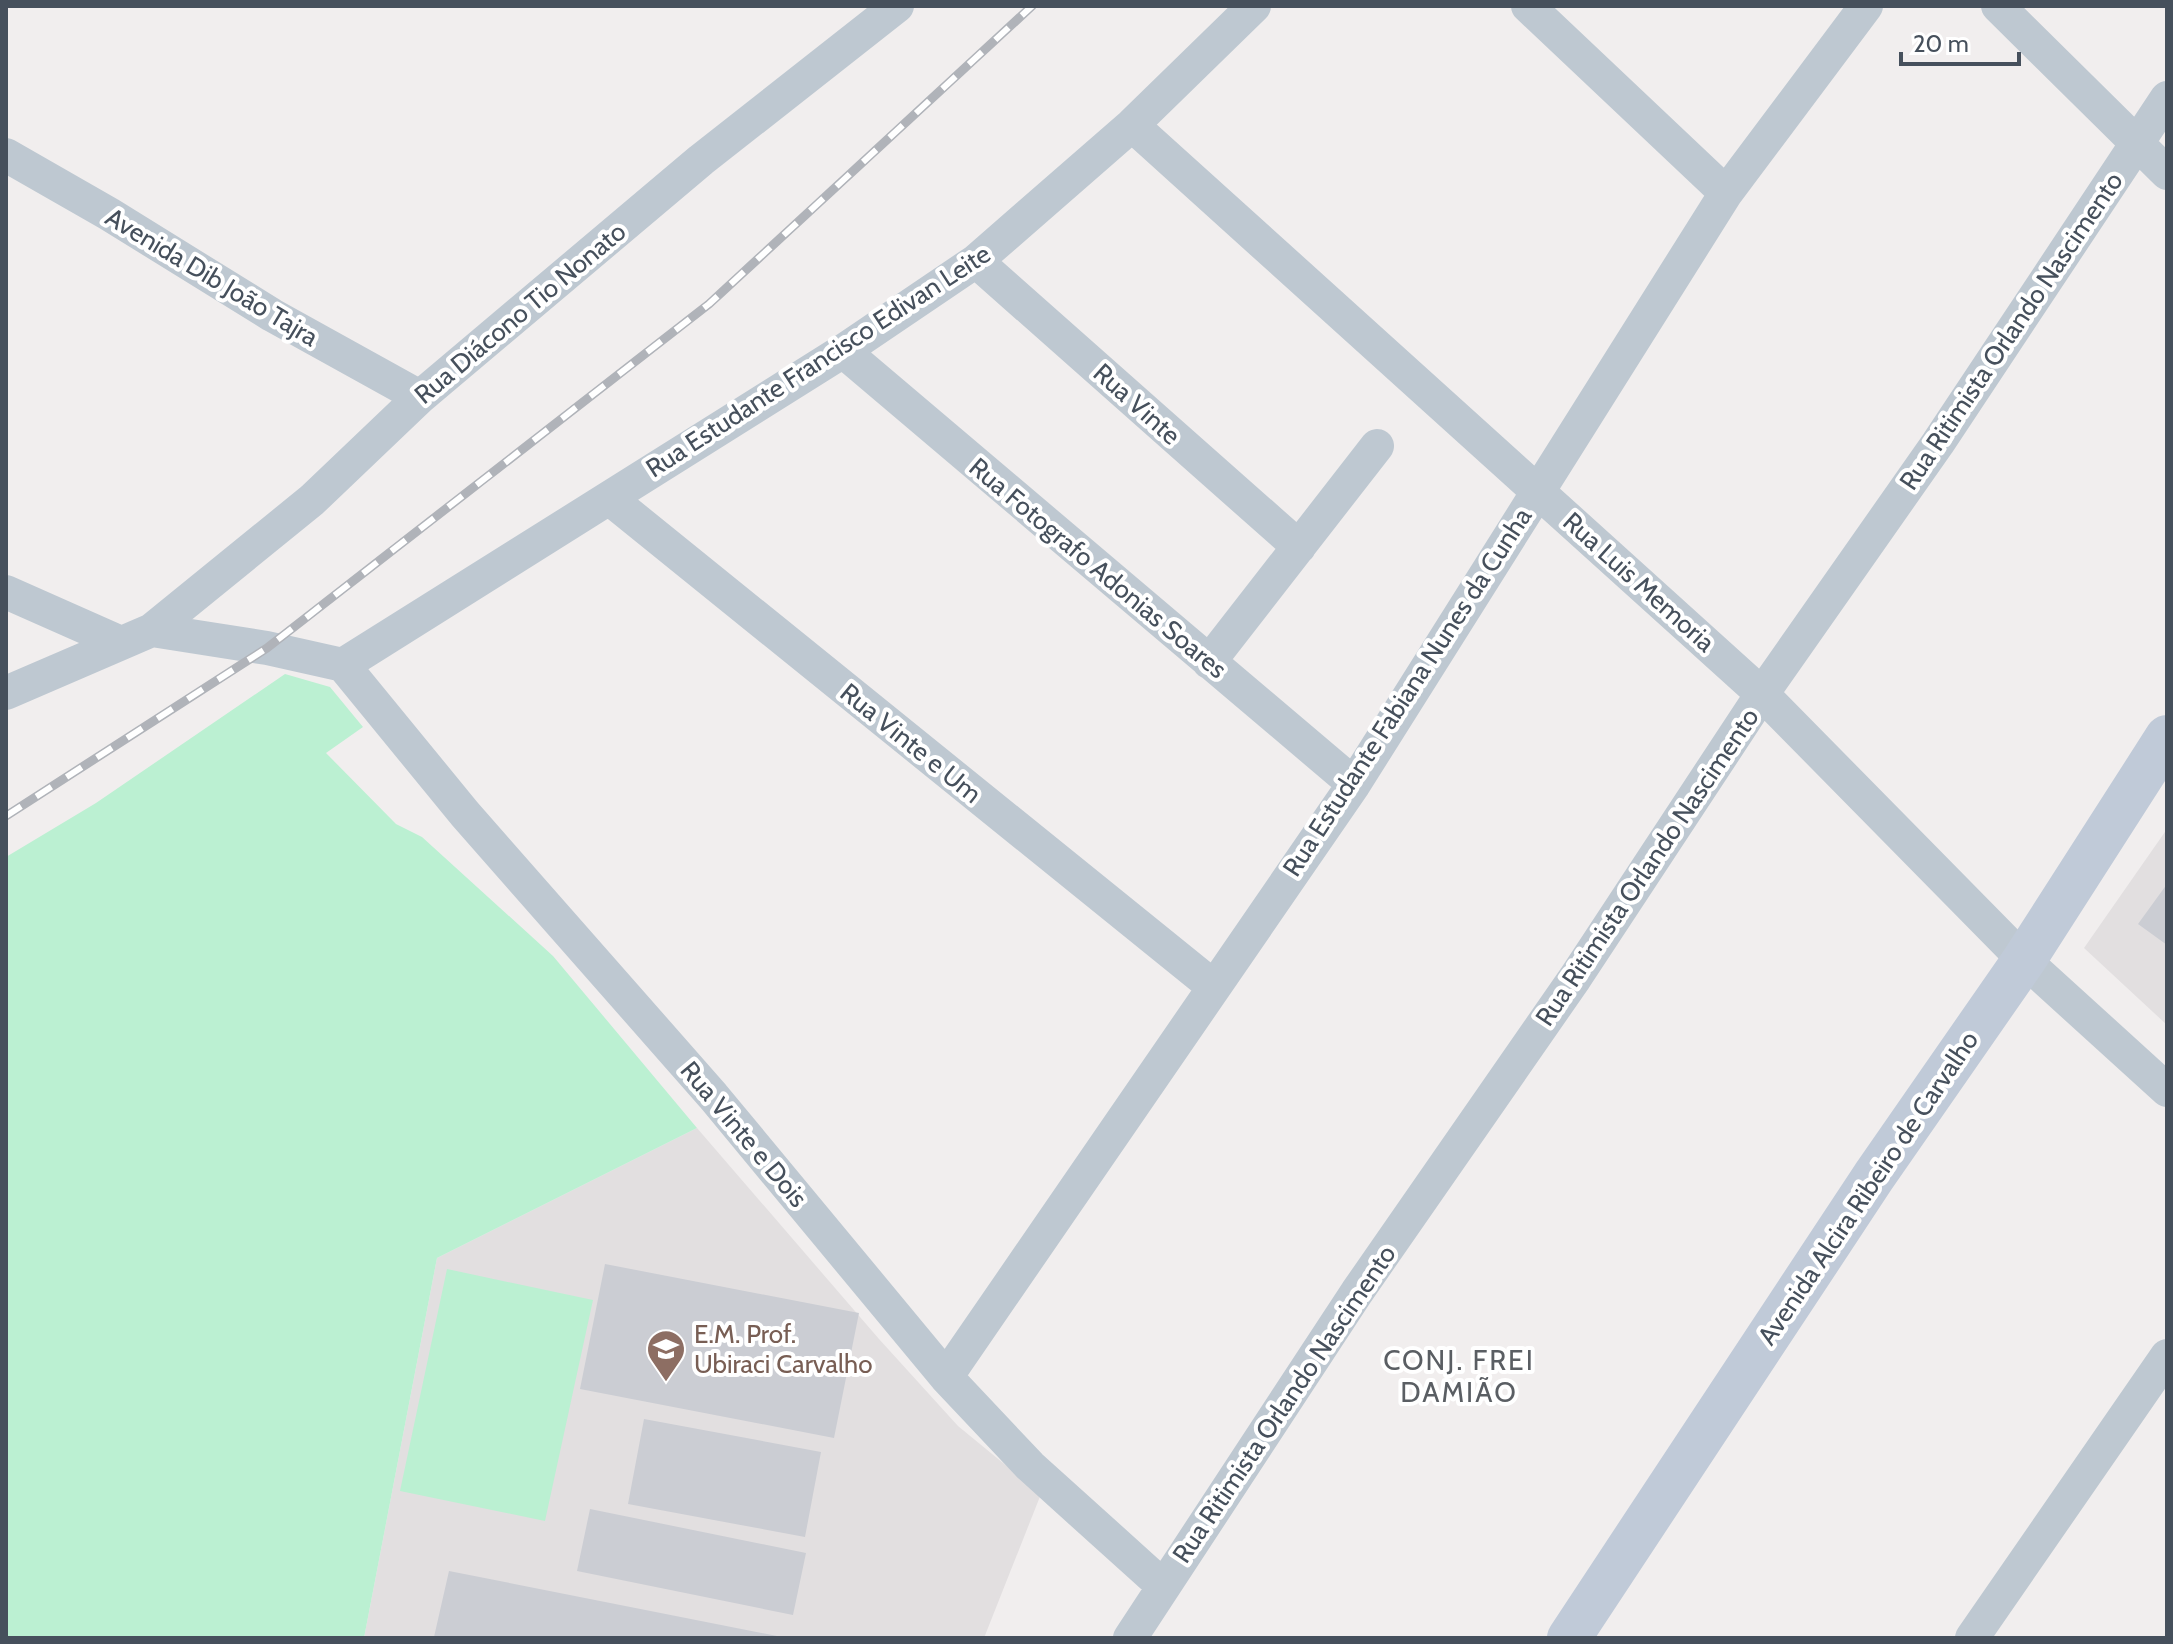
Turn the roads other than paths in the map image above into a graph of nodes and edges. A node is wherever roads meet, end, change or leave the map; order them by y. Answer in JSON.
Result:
{"nodes":[{"id":1,"x":1254,"y":6,"type":"edge"},
{"id":2,"x":1528,"y":6,"type":"edge"},
{"id":3,"x":1866,"y":6,"type":"edge"},
{"id":4,"x":1998,"y":6,"type":"edge"},
{"id":5,"x":876,"y":12,"type":"edge"},
{"id":6,"x":2167,"y":98,"type":"edge"},
{"id":7,"x":1132,"y":125,"type":"junction"},
{"id":8,"x":2136,"y":143,"type":"junction"},
{"id":9,"x":6,"y":155,"type":"edge"},
{"id":10,"x":2167,"y":173,"type":"edge"},
{"id":11,"x":1726,"y":193,"type":"junction"},
{"id":12,"x":976,"y":261,"type":"junction"},
{"id":13,"x":843,"y":351,"type":"junction"},
{"id":14,"x":420,"y":397,"type":"junction"},
{"id":15,"x":1377,"y":446,"type":"dead end"},
{"id":16,"x":1537,"y":489,"type":"junction"},
{"id":17,"x":609,"y":498,"type":"junction"},
{"id":18,"x":1299,"y":547,"type":"junction"},
{"id":19,"x":6,"y":592,"type":"edge"},
{"id":20,"x":152,"y":630,"type":"junction"},
{"id":21,"x":121,"y":643,"type":"junction"},
{"id":22,"x":1209,"y":662,"type":"junction"},
{"id":23,"x":343,"y":665,"type":"junction"},
{"id":24,"x":6,"y":693,"type":"edge"},
{"id":25,"x":1762,"y":694,"type":"junction"},
{"id":26,"x":2167,"y":737,"type":"edge"},
{"id":27,"x":1354,"y":784,"type":"junction"},
{"id":28,"x":2024,"y":960,"type":"junction"},
{"id":29,"x":1214,"y":987,"type":"junction"},
{"id":30,"x":2167,"y":1090,"type":"edge"},
{"id":31,"x":2167,"y":1356,"type":"edge"},
{"id":32,"x":946,"y":1377,"type":"junction"},
{"id":33,"x":1163,"y":1586,"type":"junction"},
{"id":34,"x":1130,"y":1638,"type":"edge"},
{"id":35,"x":1569,"y":1638,"type":"edge"},
{"id":36,"x":1972,"y":1638,"type":"edge"}],
"edges":[{"from":1,"to":7,"type":"street","name":"Rua Estudante Francisco Edivan Leite"},
{"from":2,"to":11,"type":"street"},
{"from":3,"to":11,"type":"street","name":"Rua Estudante Fabiana Nunes da Cunha"},
{"from":4,"to":8,"type":"street"},
{"from":5,"to":14,"type":"street","name":"Rua Diácono Tio Nonato"},
{"from":6,"to":8,"type":"street","name":"Rua Ritimista Orlando Nascimento"},
{"from":7,"to":12,"type":"street","name":"Rua Estudante Francisco Edivan Leite"},
{"from":7,"to":16,"type":"street","name":"Rua Luis Memoria"},
{"from":8,"to":10,"type":"street"},
{"from":8,"to":25,"type":"street","name":"Rua Ritimista Orlando Nascimento"},
{"from":9,"to":14,"type":"street","name":"Avenida Dib João Tajra"},
{"from":11,"to":16,"type":"street","name":"Rua Estudante Fabiana Nunes da Cunha"},
{"from":12,"to":13,"type":"street","name":"Rua Estudante Francisco Edivan Leite"},
{"from":12,"to":18,"type":"street","name":"Rua Vinte"},
{"from":13,"to":17,"type":"street","name":"Rua Estudante Francisco Edivan Leite"},
{"from":13,"to":22,"type":"street","name":"Rua Fotografo Adonias Soares"},
{"from":14,"to":20,"type":"street","name":"Rua Diácono Tio Nonato"},
{"from":15,"to":18,"type":"street"},
{"from":16,"to":25,"type":"street","name":"Rua Luis Memoria"},
{"from":16,"to":27,"type":"street","name":"Rua Estudante Fabiana Nunes da Cunha"},
{"from":17,"to":23,"type":"street","name":"Rua Estudante Francisco Edivan Leite"},
{"from":17,"to":29,"type":"street","name":"Rua Vinte e Um"},
{"from":18,"to":22,"type":"street"},
{"from":19,"to":21,"type":"street"},
{"from":20,"to":21,"type":"street","name":"Rua Diácono Tio Nonato"},
{"from":20,"to":23,"type":"street"},
{"from":21,"to":24,"type":"street","name":"Rua Diácono Tio Nonato"},
{"from":22,"to":27,"type":"street","name":"Rua Fotografo Adonias Soares"},
{"from":23,"to":32,"type":"street","name":"Rua Vinte e Dois"},
{"from":25,"to":28,"type":"street","name":"Rua Luis Memoria"},
{"from":25,"to":33,"type":"street","name":"Rua Ritimista Orlando Nascimento"},
{"from":26,"to":28,"type":"street","name":"Avenida Alcira Ribeiro de Carvalho"},
{"from":27,"to":29,"type":"street","name":"Rua Estudante Fabiana Nunes da Cunha"},
{"from":28,"to":30,"type":"street","name":"Rua Luis Memoria"},
{"from":28,"to":35,"type":"street","name":"Avenida Alcira Ribeiro de Carvalho"},
{"from":29,"to":32,"type":"street","name":"Rua Estudante Fabiana Nunes da Cunha"},
{"from":31,"to":36,"type":"street"},
{"from":32,"to":33,"type":"street","name":"Rua Vinte e Dois"},
{"from":33,"to":34,"type":"street","name":"Rua Ritimista Orlando Nascimento"}]}
